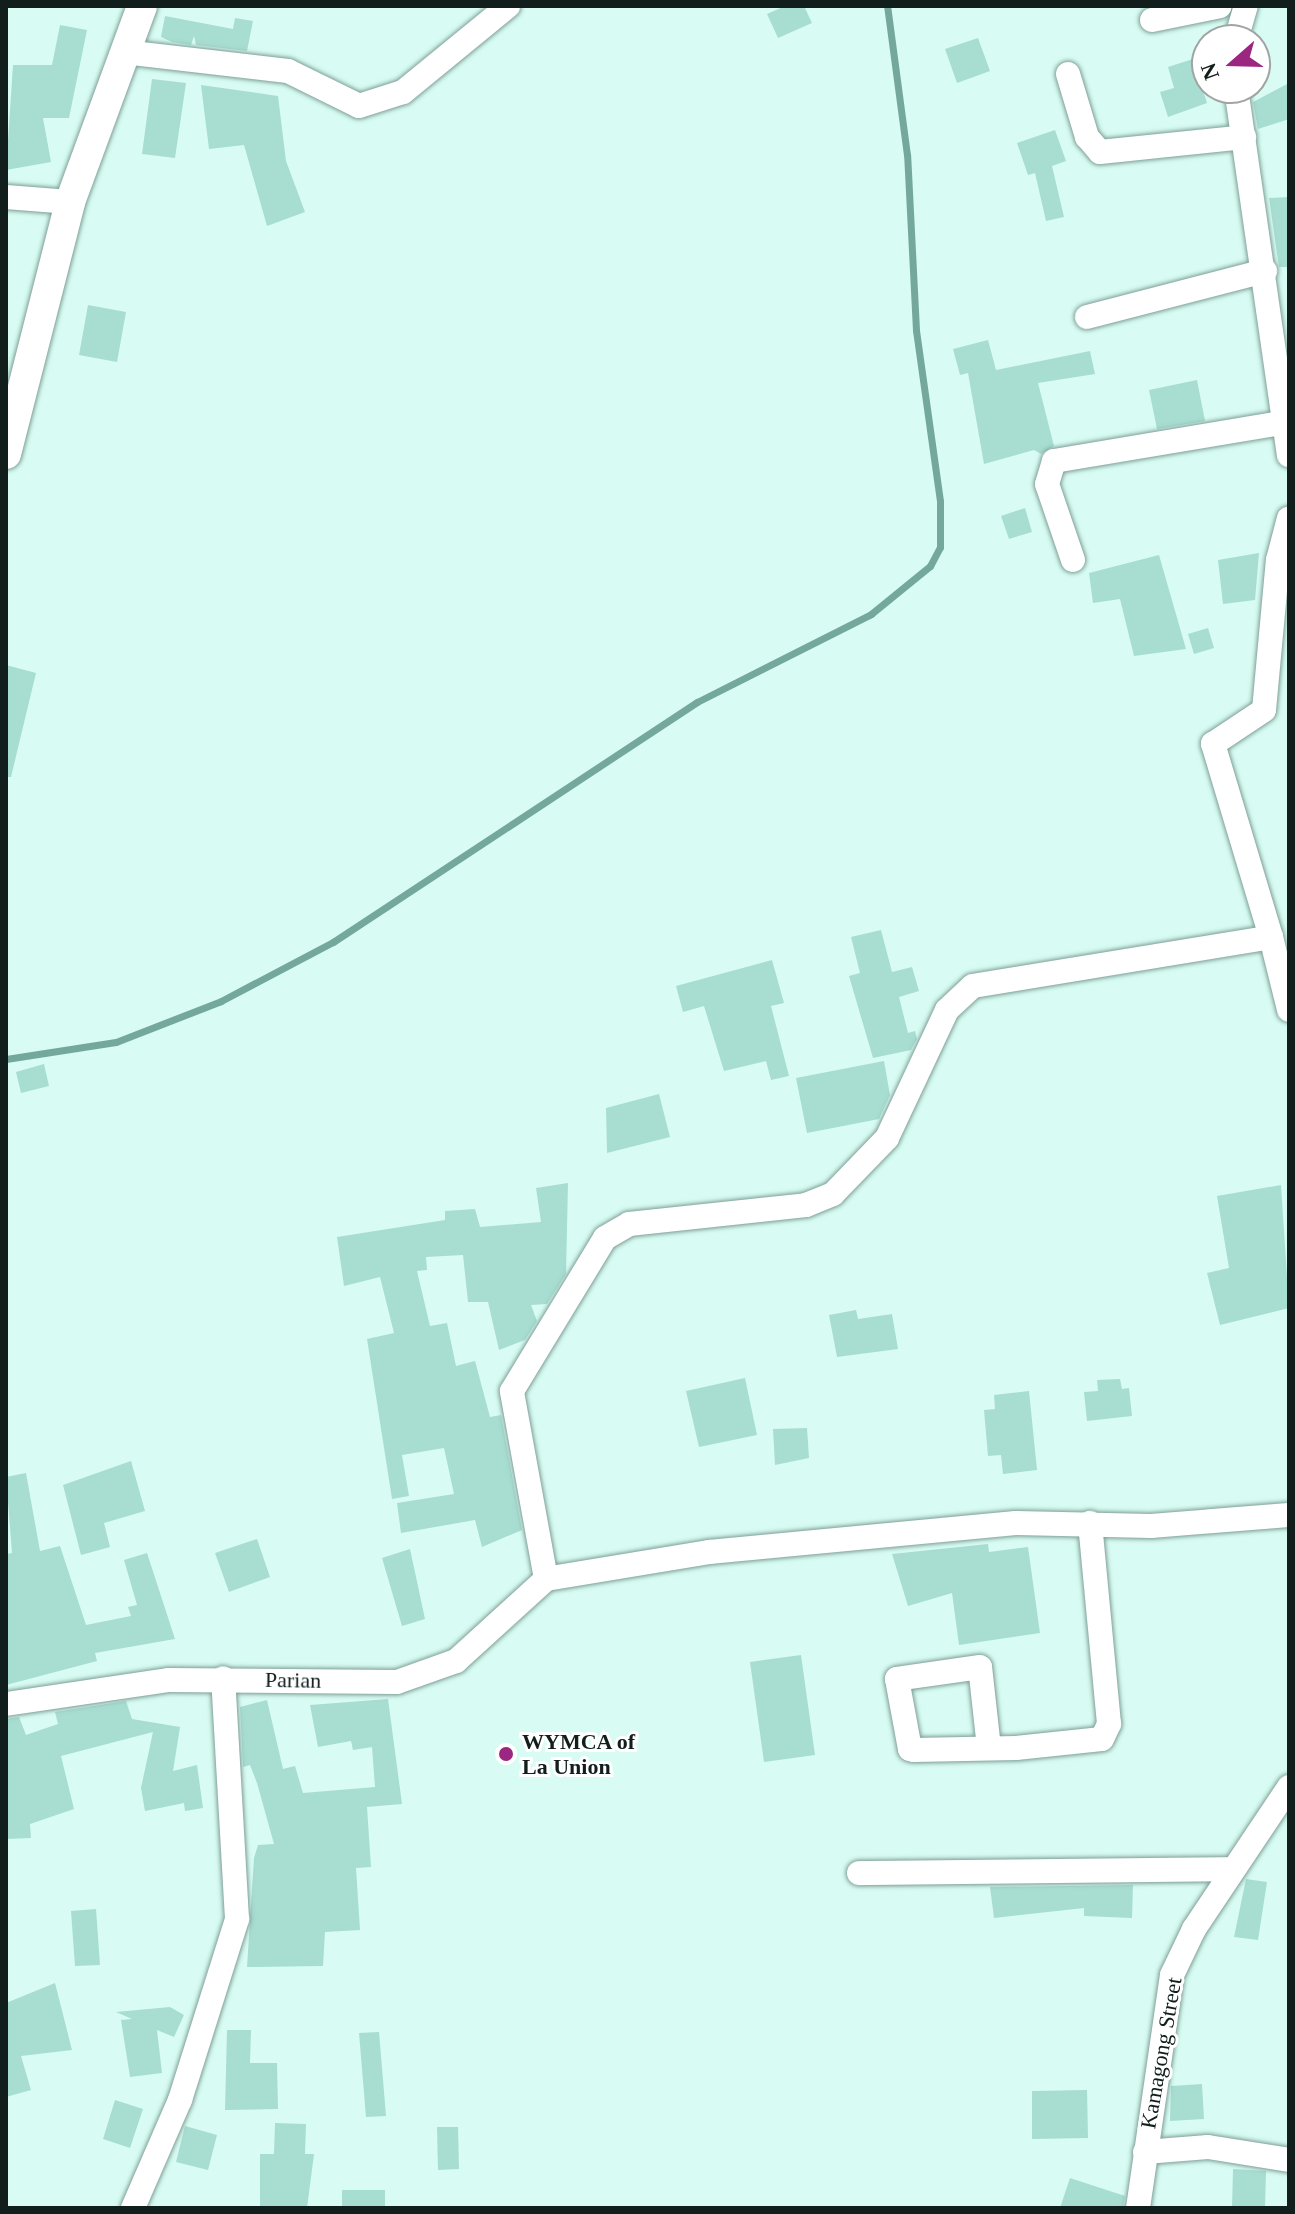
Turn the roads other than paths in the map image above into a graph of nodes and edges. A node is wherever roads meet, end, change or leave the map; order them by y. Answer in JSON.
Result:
{"nodes":[{"id":1,"x":142,"y":6,"type":"edge"},
{"id":2,"x":508,"y":6,"type":"edge"},
{"id":3,"x":1220,"y":6,"type":"edge"},
{"id":4,"x":1152,"y":20,"type":"dead end"},
{"id":5,"x":124,"y":52,"type":"junction"},
{"id":6,"x":1068,"y":74,"type":"dead end"},
{"id":7,"x":1239,"y":104,"type":"edge"},
{"id":8,"x":1244,"y":137,"type":"junction"},
{"id":9,"x":6,"y":197,"type":"edge"},
{"id":10,"x":70,"y":202,"type":"junction"},
{"id":11,"x":1265,"y":271,"type":"junction"},
{"id":12,"x":1087,"y":317,"type":"dead end"},
{"id":13,"x":1282,"y":423,"type":"junction"},
{"id":14,"x":6,"y":454,"type":"edge"},
{"id":15,"x":1289,"y":455,"type":"edge"},
{"id":16,"x":1289,"y":518,"type":"edge"},
{"id":17,"x":1073,"y":560,"type":"dead end"},
{"id":18,"x":1271,"y":937,"type":"junction"},
{"id":19,"x":1289,"y":1010,"type":"edge"},
{"id":20,"x":1289,"y":1515,"type":"edge"},
{"id":21,"x":1090,"y":1523,"type":"junction"},
{"id":22,"x":546,"y":1579,"type":"junction"},
{"id":23,"x":223,"y":1678,"type":"junction"},
{"id":24,"x":6,"y":1704,"type":"edge"},
{"id":25,"x":989,"y":1748,"type":"junction"},
{"id":26,"x":1289,"y":1787,"type":"edge"},
{"id":27,"x":1232,"y":1869,"type":"junction"},
{"id":28,"x":859,"y":1873,"type":"dead end"},
{"id":29,"x":1145,"y":2152,"type":"junction"},
{"id":30,"x":1289,"y":2160,"type":"edge"},
{"id":31,"x":133,"y":2208,"type":"edge"},
{"id":32,"x":1138,"y":2208,"type":"edge"}],
"edges":[{"from":1,"to":5,"type":"main road"},
{"from":2,"to":5,"type":"street"},
{"from":3,"to":4,"type":"street"},
{"from":5,"to":10,"type":"main road"},
{"from":6,"to":8,"type":"street"},
{"from":7,"to":8,"type":"street"},
{"from":8,"to":11,"type":"street"},
{"from":9,"to":10,"type":"street"},
{"from":10,"to":14,"type":"main road"},
{"from":11,"to":12,"type":"street"},
{"from":11,"to":13,"type":"street"},
{"from":13,"to":15,"type":"street"},
{"from":13,"to":17,"type":"street"},
{"from":16,"to":18,"type":"street"},
{"from":18,"to":19,"type":"street"},
{"from":18,"to":22,"type":"street"},
{"from":20,"to":21,"type":"street"},
{"from":21,"to":22,"type":"street"},
{"from":21,"to":25,"type":"street"},
{"from":22,"to":23,"type":"street","name":"Parian"},
{"from":23,"to":24,"type":"street","name":"Parian"},
{"from":23,"to":31,"type":"street"},
{"from":25,"to":25,"type":"street"},
{"from":26,"to":27,"type":"street","name":"Kamagong Street"},
{"from":27,"to":28,"type":"street"},
{"from":27,"to":29,"type":"street","name":"Kamagong Street"},
{"from":29,"to":30,"type":"street"},
{"from":29,"to":32,"type":"street","name":"Kamagong Street"}]}
